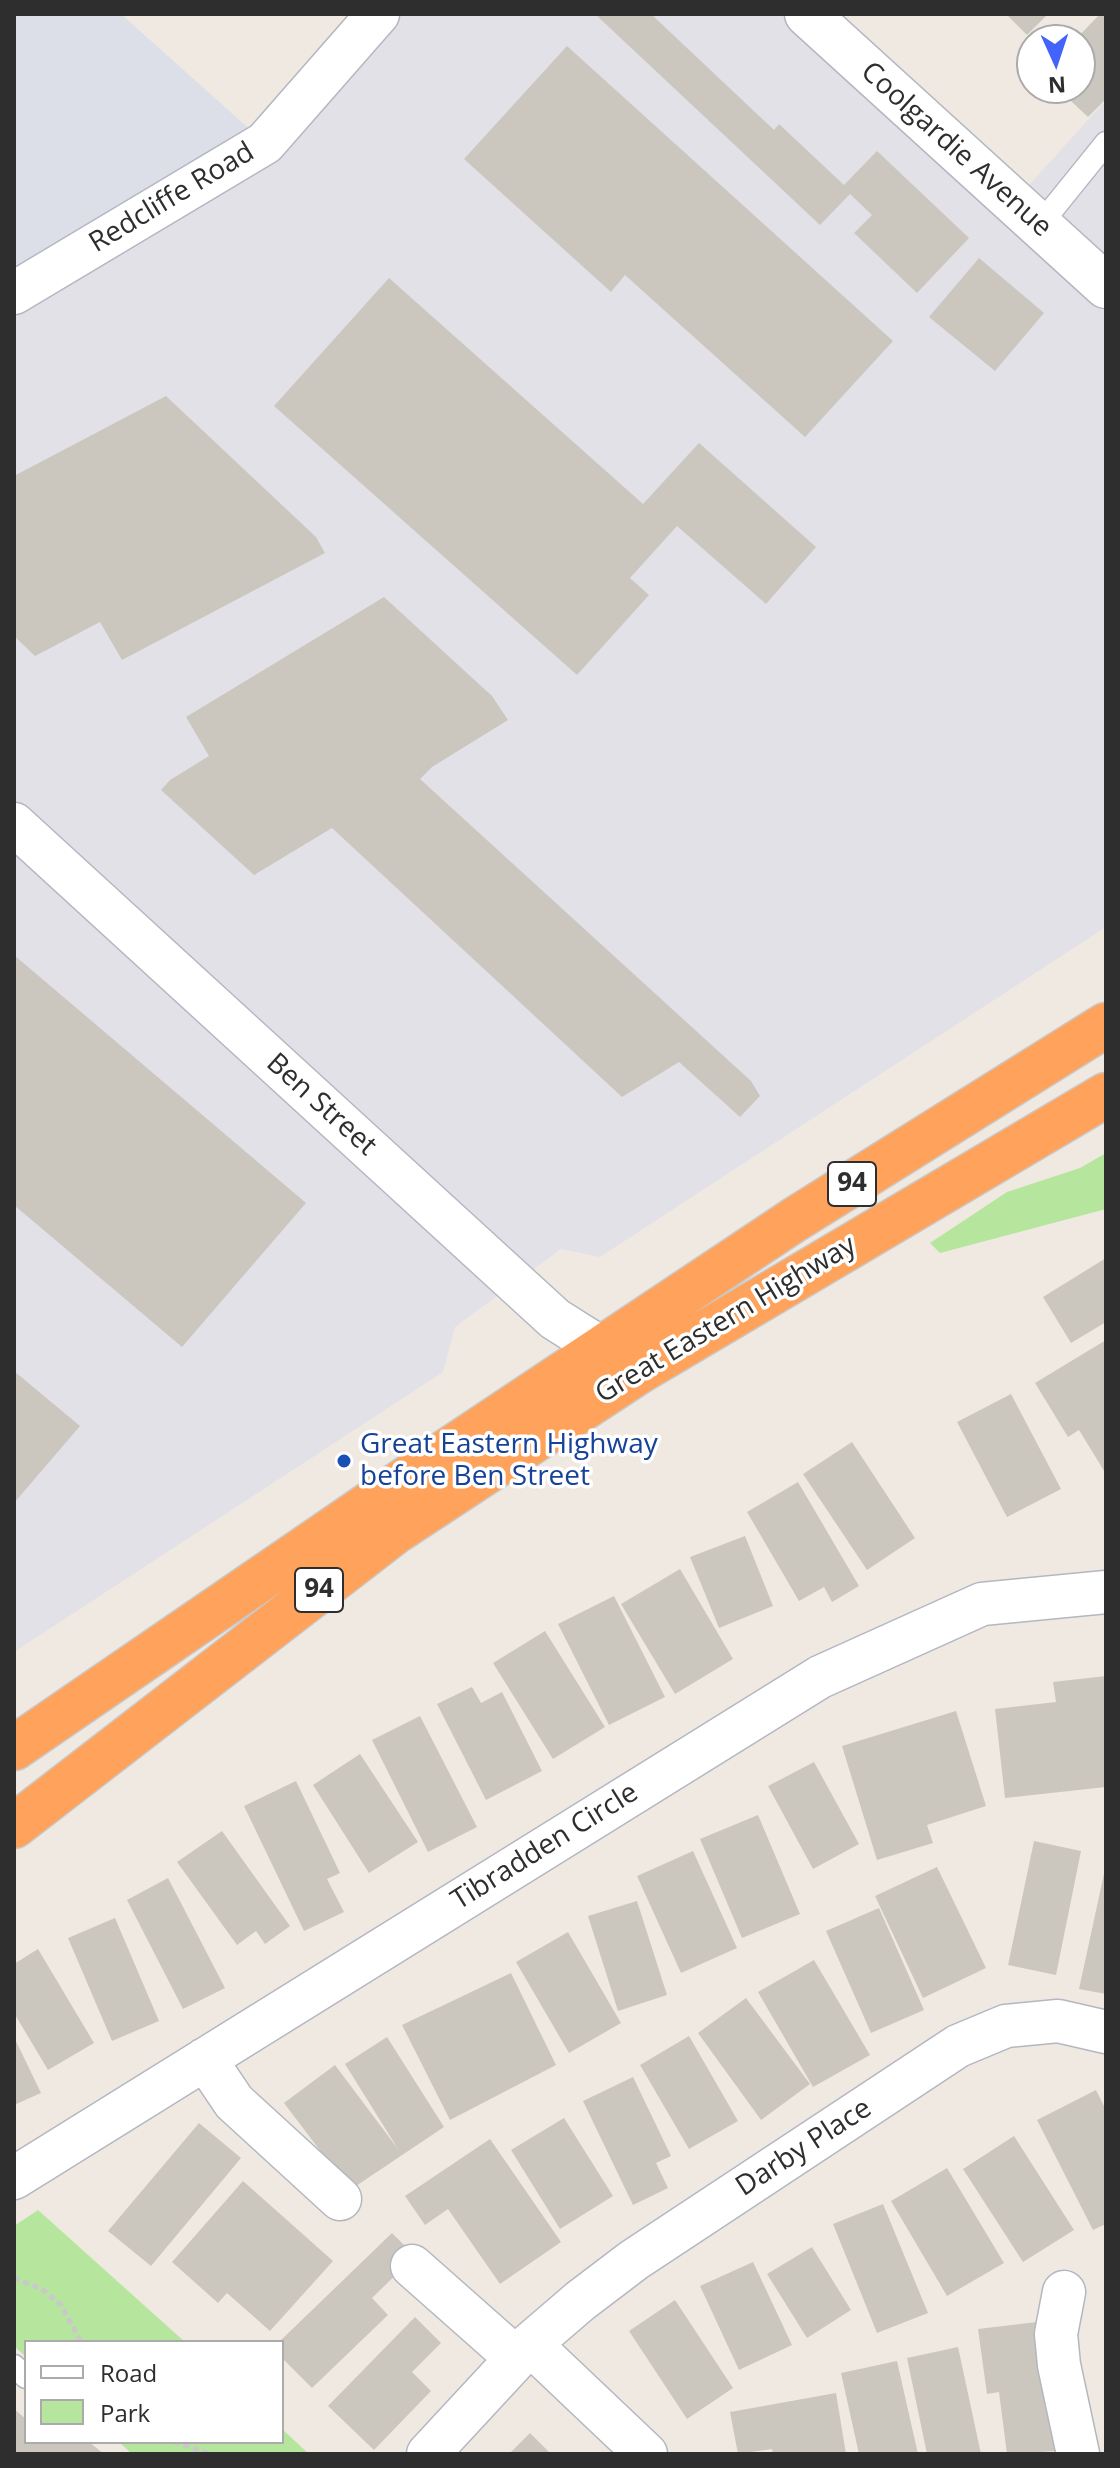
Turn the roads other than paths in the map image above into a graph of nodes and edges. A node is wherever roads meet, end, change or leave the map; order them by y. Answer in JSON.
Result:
{"nodes":[{"id":1,"x":378,"y":14,"type":"edge"},
{"id":2,"x":807,"y":14,"type":"edge"},
{"id":3,"x":1106,"y":143,"type":"edge"},
{"id":4,"x":1039,"y":226,"type":"junction"},
{"id":5,"x":1106,"y":286,"type":"edge"},
{"id":6,"x":14,"y":293,"type":"edge"},
{"id":7,"x":14,"y":824,"type":"edge"},
{"id":8,"x":1106,"y":1025,"type":"edge"},
{"id":9,"x":1106,"y":1095,"type":"edge"},
{"id":10,"x":601,"y":1349,"type":"junction"},
{"id":11,"x":638,"y":1372,"type":"junction"},
{"id":12,"x":1106,"y":1592,"type":"edge"},
{"id":13,"x":14,"y":1748,"type":"edge"},
{"id":14,"x":14,"y":1826,"type":"edge"},
{"id":15,"x":1106,"y":2032,"type":"edge"},
{"id":16,"x":205,"y":2059,"type":"junction"},
{"id":17,"x":14,"y":2178,"type":"edge"},
{"id":18,"x":340,"y":2199,"type":"dead end"},
{"id":19,"x":412,"y":2266,"type":"dead end"},
{"id":20,"x":1064,"y":2292,"type":"dead end"},
{"id":21,"x":523,"y":2351,"type":"junction"},
{"id":22,"x":428,"y":2454,"type":"edge"},
{"id":23,"x":646,"y":2454,"type":"edge"},
{"id":24,"x":1078,"y":2454,"type":"edge"}],
"edges":[{"from":1,"to":6,"type":"street","name":"Redcliffe Road"},
{"from":2,"to":4,"type":"street","name":"Coolgardie Avenue"},
{"from":3,"to":4,"type":"lane"},
{"from":4,"to":5,"type":"street","name":"Coolgardie Avenue"},
{"from":7,"to":10,"type":"street","name":"Ben Street"},
{"from":8,"to":10,"type":"highway","name":"Great Eastern Highway","number":"94"},
{"from":9,"to":11,"type":"highway","name":"Great Eastern Highway","number":"94"},
{"from":10,"to":11,"type":"street","name":"Ben Street"},
{"from":10,"to":13,"type":"highway","name":"Great Eastern Highway","number":"94"},
{"from":11,"to":14,"type":"highway","name":"Great Eastern Highway","number":"94"},
{"from":12,"to":16,"type":"street","name":"Tibradden Circle"},
{"from":15,"to":21,"type":"street","name":"Darby Place"},
{"from":16,"to":17,"type":"street","name":"Tibradden Circle"},
{"from":16,"to":18,"type":"street"},
{"from":19,"to":21,"type":"street"},
{"from":20,"to":24,"type":"street"},
{"from":21,"to":22,"type":"street"},
{"from":21,"to":23,"type":"street"}]}
